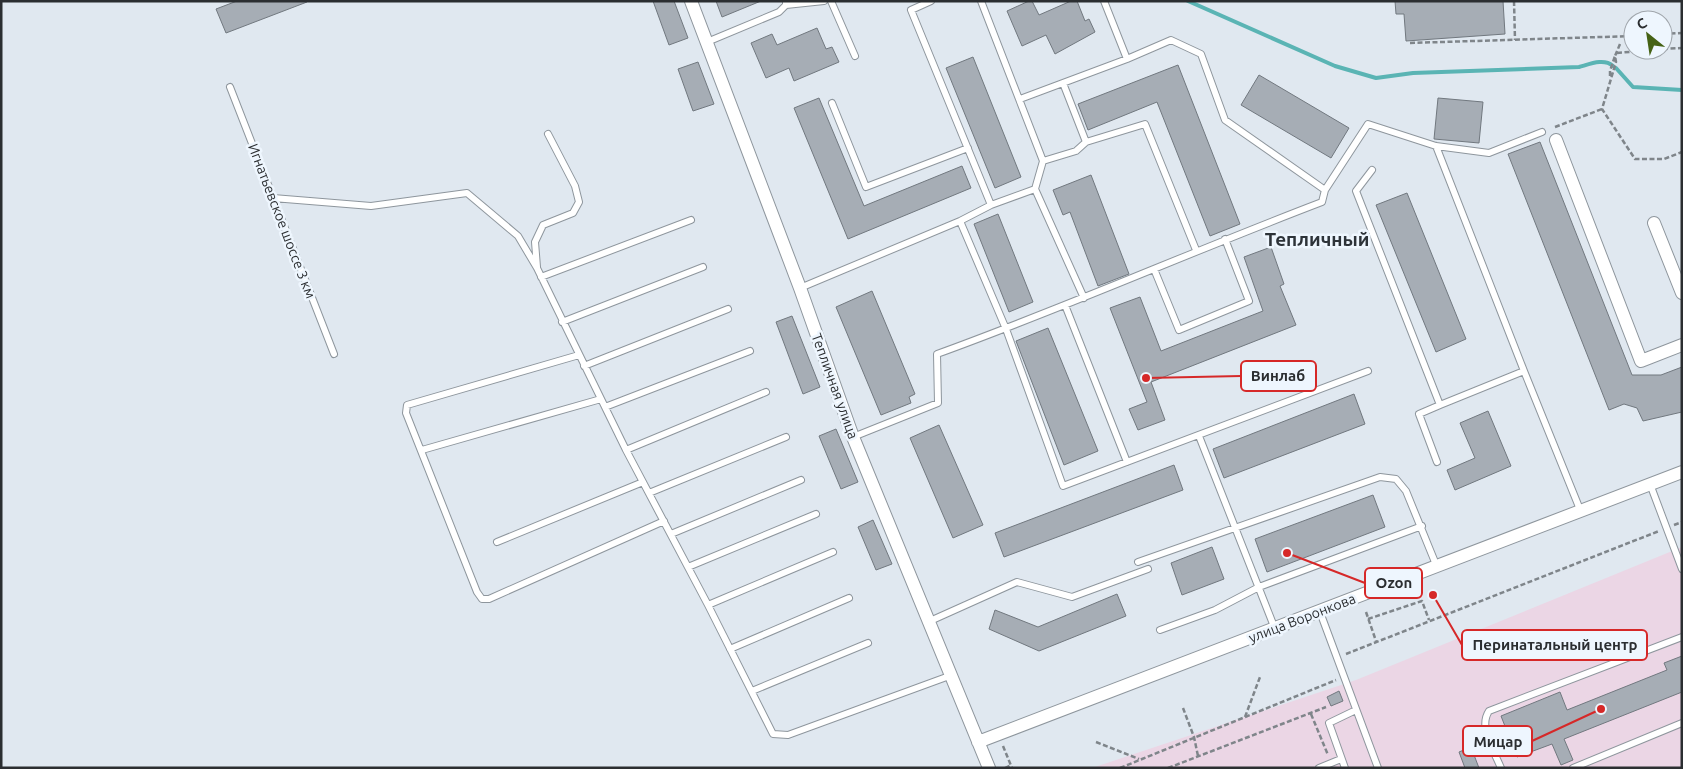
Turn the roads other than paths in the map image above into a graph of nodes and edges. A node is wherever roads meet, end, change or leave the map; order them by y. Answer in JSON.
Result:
{"nodes":[{"id":1,"x":690,"y":1,"type":"edge"},
{"id":2,"x":824,"y":1,"type":"edge"},
{"id":3,"x":831,"y":1,"type":"edge"},
{"id":4,"x":931,"y":1,"type":"edge"},
{"id":5,"x":981,"y":1,"type":"edge"},
{"id":6,"x":1104,"y":1,"type":"edge"},
{"id":7,"x":786,"y":3,"type":"edge"},
{"id":8,"x":707,"y":42,"type":"junction"},
{"id":9,"x":855,"y":56,"type":"dead end"},
{"id":10,"x":1127,"y":59,"type":"junction"},
{"id":11,"x":1064,"y":83,"type":"junction"},
{"id":12,"x":230,"y":87,"type":"dead end"},
{"id":13,"x":1020,"y":99,"type":"junction"},
{"id":14,"x":832,"y":104,"type":"dead end"},
{"id":15,"x":1542,"y":132,"type":"road end"},
{"id":16,"x":548,"y":134,"type":"dead end"},
{"id":17,"x":1556,"y":140,"type":"dead end"},
{"id":18,"x":1086,"y":142,"type":"junction"},
{"id":19,"x":1436,"y":146,"type":"junction"},
{"id":20,"x":968,"y":148,"type":"junction"},
{"id":21,"x":1043,"y":161,"type":"junction"},
{"id":22,"x":1372,"y":170,"type":"dead end"},
{"id":23,"x":1035,"y":189,"type":"junction"},
{"id":24,"x":1325,"y":190,"type":"junction"},
{"id":25,"x":273,"y":198,"type":"junction"},
{"id":26,"x":991,"y":205,"type":"junction"},
{"id":27,"x":691,"y":220,"type":"dead end"},
{"id":28,"x":960,"y":221,"type":"junction"},
{"id":29,"x":1654,"y":223,"type":"dead end"},
{"id":30,"x":1225,"y":239,"type":"junction"},
{"id":31,"x":1196,"y":250,"type":"junction"},
{"id":32,"x":703,"y":266,"type":"dead end"},
{"id":33,"x":537,"y":268,"type":"junction"},
{"id":34,"x":1154,"y":269,"type":"junction"},
{"id":35,"x":541,"y":277,"type":"junction"},
{"id":36,"x":800,"y":288,"type":"junction"},
{"id":37,"x":1682,"y":293,"type":"edge"},
{"id":38,"x":1084,"y":298,"type":"junction"},
{"id":39,"x":1065,"y":305,"type":"junction"},
{"id":40,"x":728,"y":309,"type":"dead end"},
{"id":41,"x":562,"y":322,"type":"junction"},
{"id":42,"x":1006,"y":329,"type":"junction"},
{"id":43,"x":1682,"y":345,"type":"edge"},
{"id":44,"x":750,"y":351,"type":"dead end"},
{"id":45,"x":334,"y":354,"type":"dead end"},
{"id":46,"x":578,"y":355,"type":"junction"},
{"id":47,"x":584,"y":366,"type":"junction"},
{"id":48,"x":1368,"y":371,"type":"dead end"},
{"id":49,"x":1524,"y":371,"type":"junction"},
{"id":50,"x":766,"y":392,"type":"dead end"},
{"id":51,"x":601,"y":398,"type":"junction"},
{"id":52,"x":1440,"y":405,"type":"junction"},
{"id":53,"x":605,"y":407,"type":"junction"},
{"id":54,"x":1199,"y":436,"type":"junction"},
{"id":55,"x":786,"y":437,"type":"dead end"},
{"id":56,"x":853,"y":437,"type":"junction"},
{"id":57,"x":422,"y":450,"type":"junction"},
{"id":58,"x":626,"y":450,"type":"junction"},
{"id":59,"x":1127,"y":462,"type":"junction"},
{"id":60,"x":1437,"y":462,"type":"dead end"},
{"id":61,"x":1682,"y":472,"type":"edge"},
{"id":62,"x":800,"y":480,"type":"dead end"},
{"id":63,"x":643,"y":482,"type":"junction"},
{"id":64,"x":1650,"y":484,"type":"junction"},
{"id":65,"x":649,"y":493,"type":"junction"},
{"id":66,"x":1581,"y":512,"type":"junction"},
{"id":67,"x":816,"y":514,"type":"dead end"},
{"id":68,"x":664,"y":521,"type":"junction"},
{"id":69,"x":1422,"y":526,"type":"junction"},
{"id":70,"x":1235,"y":527,"type":"junction"},
{"id":71,"x":671,"y":534,"type":"junction"},
{"id":72,"x":496,"y":542,"type":"dead end"},
{"id":73,"x":832,"y":552,"type":"dead end"},
{"id":74,"x":1138,"y":562,"type":"dead end"},
{"id":75,"x":1681,"y":564,"type":"edge"},
{"id":76,"x":1437,"y":566,"type":"junction"},
{"id":77,"x":688,"y":567,"type":"junction"},
{"id":78,"x":1148,"y":569,"type":"dead end"},
{"id":79,"x":1259,"y":587,"type":"junction"},
{"id":80,"x":849,"y":598,"type":"dead end"},
{"id":81,"x":708,"y":604,"type":"junction"},
{"id":82,"x":1320,"y":612,"type":"junction"},
{"id":83,"x":930,"y":621,"type":"junction"},
{"id":84,"x":1275,"y":629,"type":"junction"},
{"id":85,"x":1160,"y":630,"type":"dead end"},
{"id":86,"x":1682,"y":637,"type":"edge"},
{"id":87,"x":868,"y":643,"type":"dead end"},
{"id":88,"x":730,"y":648,"type":"junction"},
{"id":89,"x":952,"y":675,"type":"junction"},
{"id":90,"x":752,"y":691,"type":"junction"},
{"id":91,"x":1356,"y":710,"type":"junction"},
{"id":92,"x":1682,"y":723,"type":"edge"},
{"id":93,"x":978,"y":742,"type":"junction"},
{"id":94,"x":1342,"y":759,"type":"junction"},
{"id":95,"x":989,"y":768,"type":"edge"},
{"id":96,"x":1319,"y":768,"type":"edge"},
{"id":97,"x":1345,"y":768,"type":"edge"},
{"id":98,"x":1378,"y":768,"type":"edge"},
{"id":99,"x":1501,"y":768,"type":"edge"},
{"id":100,"x":1573,"y":768,"type":"edge"}],
"edges":[{"from":1,"to":8,"type":"street","name":"Тепличная улица"},
{"from":2,"to":7,"type":"lane"},
{"from":3,"to":9,"type":"lane"},
{"from":4,"to":20,"type":"lane"},
{"from":5,"to":13,"type":"lane"},
{"from":6,"to":10,"type":"lane"},
{"from":7,"to":8,"type":"lane"},
{"from":8,"to":36,"type":"street","name":"Тепличная улица"},
{"from":10,"to":11,"type":"lane"},
{"from":10,"to":24,"type":"lane"},
{"from":11,"to":13,"type":"lane"},
{"from":11,"to":18,"type":"lane"},
{"from":12,"to":25,"type":"lane","name":"Игнатьевское шоссе 3 км"},
{"from":13,"to":21,"type":"lane"},
{"from":14,"to":20,"type":"lane"},
{"from":15,"to":19,"type":"lane"},
{"from":16,"to":33,"type":"lane"},
{"from":17,"to":43,"type":"street"},
{"from":18,"to":21,"type":"lane"},
{"from":18,"to":31,"type":"lane"},
{"from":19,"to":24,"type":"lane"},
{"from":19,"to":49,"type":"lane"},
{"from":20,"to":26,"type":"lane"},
{"from":21,"to":23,"type":"lane"},
{"from":22,"to":52,"type":"lane"},
{"from":23,"to":26,"type":"lane"},
{"from":23,"to":38,"type":"lane"},
{"from":24,"to":30,"type":"lane"},
{"from":25,"to":33,"type":"lane"},
{"from":25,"to":45,"type":"lane","name":"Игнатьевское шоссе 3 км"},
{"from":26,"to":28,"type":"lane"},
{"from":27,"to":35,"type":"lane"},
{"from":28,"to":36,"type":"lane"},
{"from":28,"to":42,"type":"lane"},
{"from":29,"to":37,"type":"street"},
{"from":30,"to":31,"type":"lane"},
{"from":30,"to":34,"type":"lane"},
{"from":31,"to":34,"type":"lane"},
{"from":32,"to":41,"type":"lane"},
{"from":33,"to":35,"type":"lane"},
{"from":34,"to":38,"type":"lane"},
{"from":35,"to":41,"type":"lane"},
{"from":36,"to":56,"type":"street","name":"Тепличная улица"},
{"from":38,"to":39,"type":"lane"},
{"from":39,"to":42,"type":"lane"},
{"from":39,"to":59,"type":"lane"},
{"from":40,"to":47,"type":"lane"},
{"from":41,"to":46,"type":"lane"},
{"from":42,"to":56,"type":"lane"},
{"from":42,"to":59,"type":"lane"},
{"from":44,"to":53,"type":"lane"},
{"from":46,"to":47,"type":"lane"},
{"from":46,"to":57,"type":"lane"},
{"from":47,"to":51,"type":"lane"},
{"from":48,"to":54,"type":"lane"},
{"from":49,"to":52,"type":"lane"},
{"from":49,"to":66,"type":"lane"},
{"from":50,"to":58,"type":"lane"},
{"from":51,"to":53,"type":"lane"},
{"from":51,"to":57,"type":"lane"},
{"from":52,"to":60,"type":"lane"},
{"from":53,"to":58,"type":"lane"},
{"from":54,"to":59,"type":"lane"},
{"from":54,"to":70,"type":"lane"},
{"from":55,"to":65,"type":"lane"},
{"from":56,"to":83,"type":"street","name":"Тепличная улица"},
{"from":57,"to":68,"type":"lane"},
{"from":58,"to":63,"type":"lane"},
{"from":61,"to":64,"type":"street","name":"улица Воронкова"},
{"from":62,"to":71,"type":"lane"},
{"from":63,"to":65,"type":"lane"},
{"from":63,"to":72,"type":"lane"},
{"from":64,"to":66,"type":"street","name":"улица Воронкова"},
{"from":64,"to":75,"type":"lane"},
{"from":65,"to":68,"type":"lane"},
{"from":66,"to":76,"type":"street","name":"улица Воронкова"},
{"from":67,"to":77,"type":"lane"},
{"from":68,"to":71,"type":"lane"},
{"from":69,"to":70,"type":"lane"},
{"from":69,"to":76,"type":"lane"},
{"from":69,"to":79,"type":"lane"},
{"from":70,"to":74,"type":"lane"},
{"from":70,"to":79,"type":"lane"},
{"from":71,"to":77,"type":"lane"},
{"from":73,"to":81,"type":"lane"},
{"from":76,"to":82,"type":"street","name":"улица Воронкова"},
{"from":77,"to":81,"type":"lane"},
{"from":78,"to":83,"type":"lane"},
{"from":79,"to":84,"type":"lane"},
{"from":79,"to":85,"type":"lane"},
{"from":80,"to":88,"type":"lane"},
{"from":81,"to":88,"type":"lane"},
{"from":82,"to":84,"type":"street","name":"улица Воронкова"},
{"from":82,"to":91,"type":"lane"},
{"from":83,"to":89,"type":"street","name":"Тепличная улица"},
{"from":84,"to":93,"type":"street","name":"улица Воронкова"},
{"from":86,"to":99,"type":"lane"},
{"from":87,"to":90,"type":"lane"},
{"from":88,"to":90,"type":"lane"},
{"from":89,"to":90,"type":"lane"},
{"from":89,"to":93,"type":"street","name":"Тепличная улица"},
{"from":91,"to":94,"type":"lane"},
{"from":91,"to":98,"type":"lane"},
{"from":92,"to":100,"type":"lane"},
{"from":93,"to":95,"type":"street","name":"Тепличная улица"},
{"from":94,"to":96,"type":"lane"},
{"from":94,"to":97,"type":"lane"}]}
